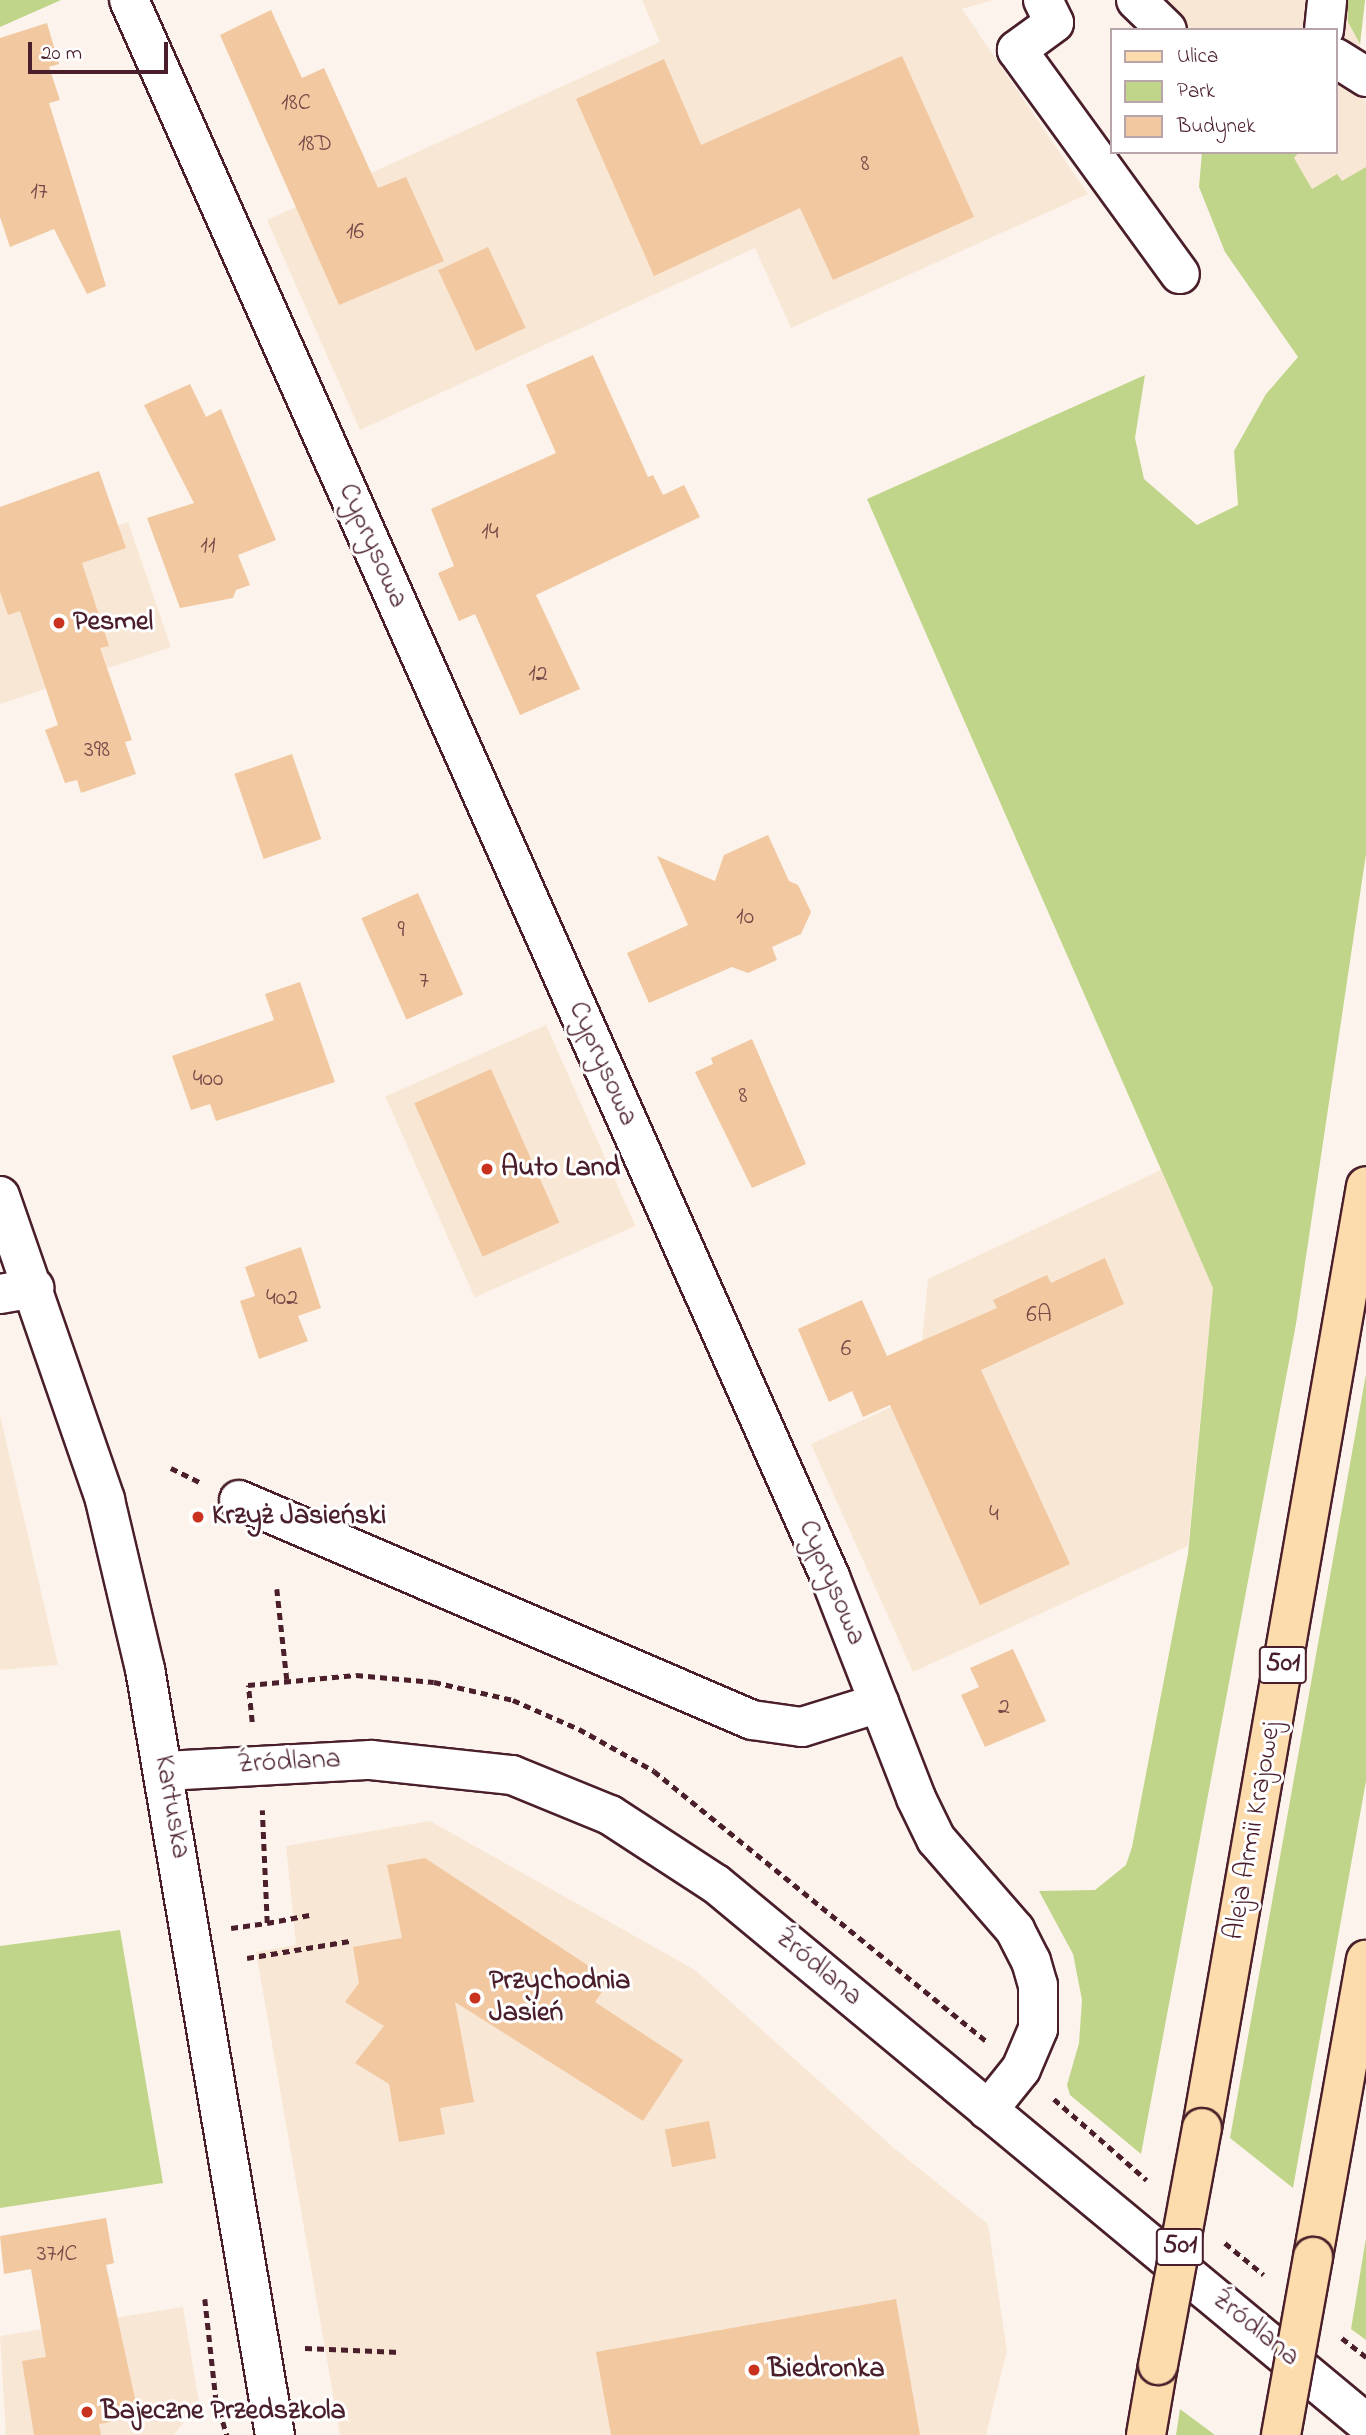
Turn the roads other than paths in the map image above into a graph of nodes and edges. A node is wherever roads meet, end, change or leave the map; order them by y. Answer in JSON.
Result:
{"nodes":[{"id":1,"x":129,"y":0,"type":"edge"},
{"id":2,"x":1136,"y":0,"type":"edge"},
{"id":3,"x":1327,"y":0,"type":"edge"},
{"id":4,"x":1048,"y":12,"type":"edge"},
{"id":5,"x":1165,"y":28,"type":"edge"},
{"id":6,"x":1324,"y":28,"type":"edge"},
{"id":7,"x":1180,"y":274,"type":"dead end"},
{"id":8,"x":1366,"y":1186,"type":"edge"},
{"id":9,"x":0,"y":1196,"type":"edge"},
{"id":10,"x":17,"y":1291,"type":"edge"},
{"id":11,"x":239,"y":1500,"type":"dead end"},
{"id":12,"x":879,"y":1703,"type":"junction"},
{"id":13,"x":165,"y":1770,"type":"junction"},
{"id":14,"x":1366,"y":1960,"type":"edge"},
{"id":15,"x":988,"y":2110,"type":"junction"},
{"id":16,"x":1366,"y":2423,"type":"edge"},
{"id":17,"x":275,"y":2435,"type":"edge"},
{"id":18,"x":1146,"y":2435,"type":"edge"},
{"id":19,"x":1281,"y":2435,"type":"edge"}],
"edges":[{"from":1,"to":12,"type":"street","name":"Cyprysowa"},
{"from":2,"to":5,"type":"street"},
{"from":3,"to":6,"type":"street"},
{"from":4,"to":7,"type":"street"},
{"from":8,"to":18,"type":"main road","name":"Aleja Armii Krajowej","number":"501","bridge":true},
{"from":9,"to":10,"type":"street","name":"Kartuska"},
{"from":10,"to":13,"type":"street","name":"Kartuska"},
{"from":11,"to":12,"type":"street"},
{"from":12,"to":15,"type":"street","name":"Cyprysowa"},
{"from":13,"to":15,"type":"street","name":"Źródlana"},
{"from":13,"to":17,"type":"street","name":"Kartuska"},
{"from":14,"to":19,"type":"main road","bridge":true},
{"from":15,"to":16,"type":"street","name":"Źródlana"}]}
